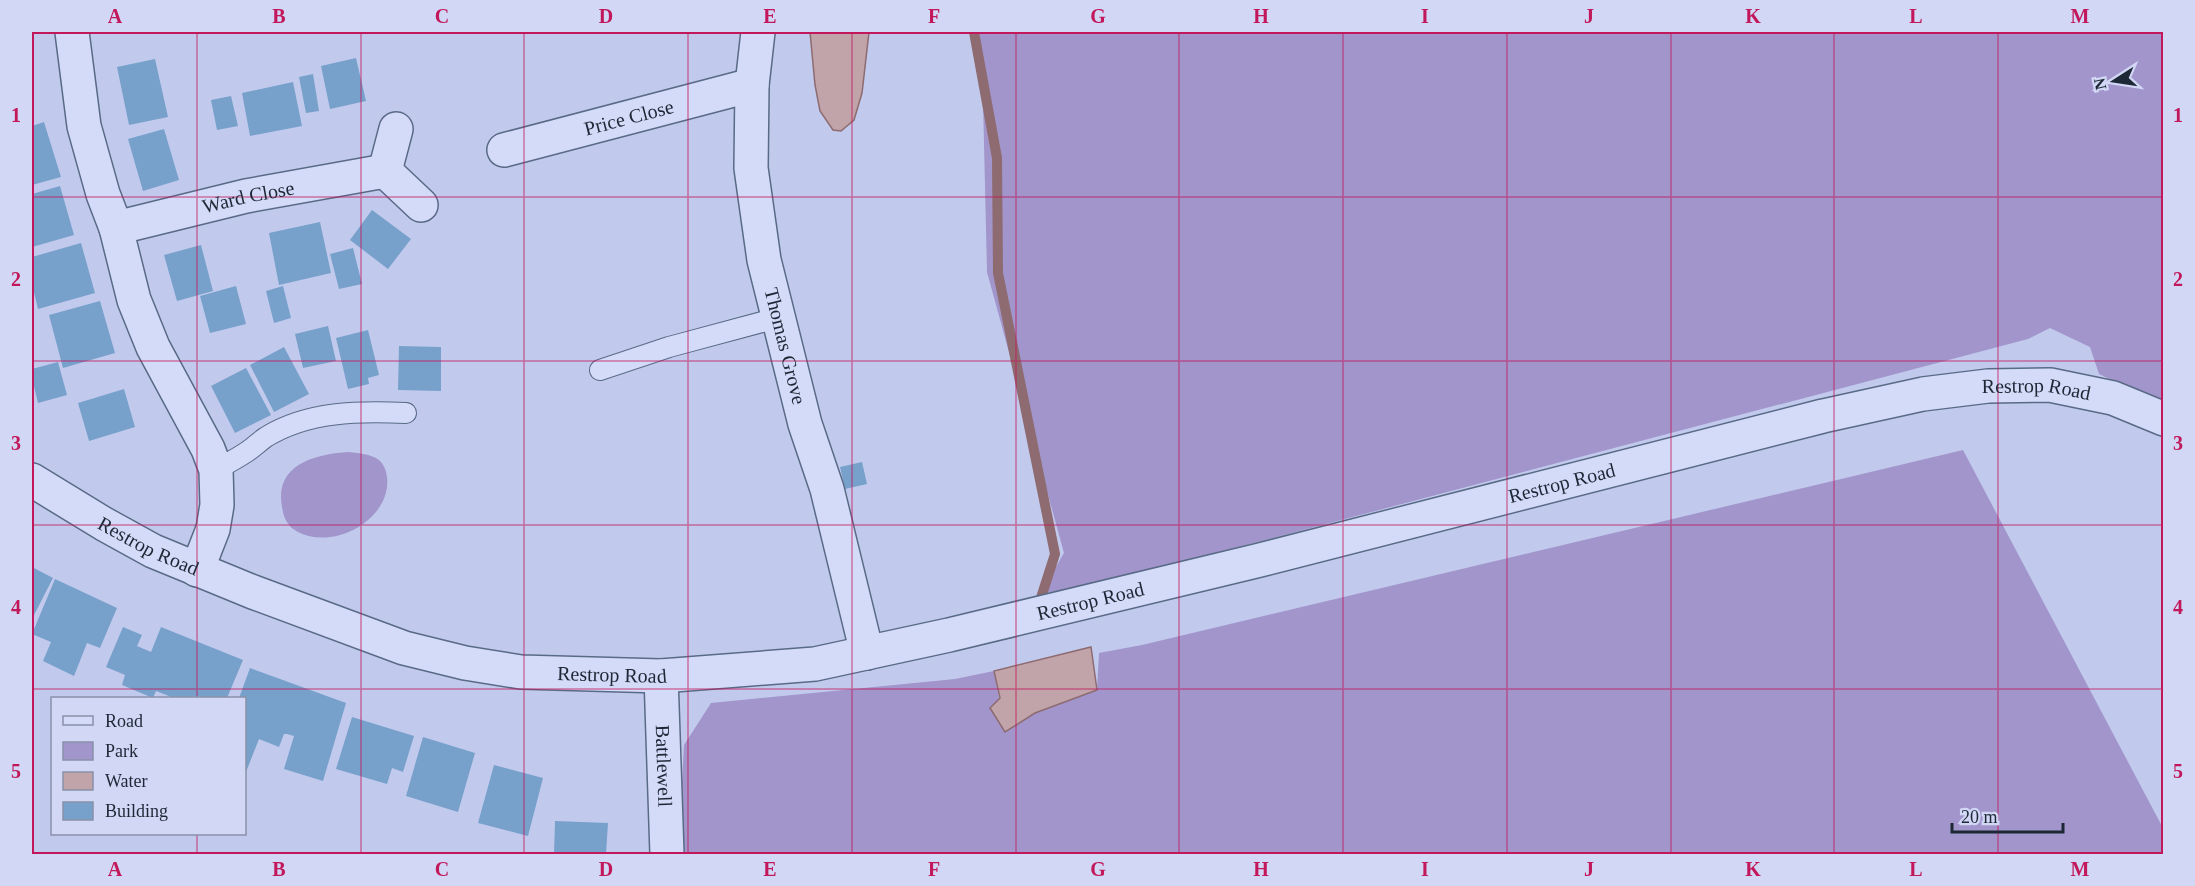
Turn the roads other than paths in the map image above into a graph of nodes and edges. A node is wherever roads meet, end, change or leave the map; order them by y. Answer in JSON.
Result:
{"nodes":[{"id":1,"x":72,"y":32,"type":"edge"},
{"id":2,"x":758,"y":32,"type":"edge"},
{"id":3,"x":752,"y":85,"type":"junction"},
{"id":4,"x":396,"y":129,"type":"dead end"},
{"id":5,"x":504,"y":150,"type":"dead end"},
{"id":6,"x":385,"y":171,"type":"junction"},
{"id":7,"x":421,"y":205,"type":"dead end"},
{"id":8,"x":116,"y":228,"type":"junction"},
{"id":9,"x":777,"y":318,"type":"junction"},
{"id":10,"x":600,"y":370,"type":"dead end"},
{"id":11,"x":406,"y":413,"type":"dead end"},
{"id":12,"x":2163,"y":419,"type":"edge"},
{"id":13,"x":216,"y":470,"type":"junction"},
{"id":14,"x":32,"y":480,"type":"edge"},
{"id":15,"x":197,"y":570,"type":"junction"},
{"id":16,"x":867,"y":653,"type":"junction"},
{"id":17,"x":661,"y":676,"type":"junction"},
{"id":18,"x":667,"y":855,"type":"edge"}],
"edges":[{"from":1,"to":8,"type":"street"},
{"from":2,"to":3,"type":"street","name":"Thomas Grove"},
{"from":3,"to":5,"type":"street","name":"Price Close"},
{"from":3,"to":9,"type":"street","name":"Thomas Grove"},
{"from":4,"to":6,"type":"street"},
{"from":6,"to":7,"type":"street"},
{"from":6,"to":8,"type":"street","name":"Ward Close"},
{"from":8,"to":13,"type":"street"},
{"from":9,"to":10,"type":"lane"},
{"from":9,"to":16,"type":"street","name":"Thomas Grove"},
{"from":11,"to":13,"type":"lane"},
{"from":12,"to":16,"type":"street","name":"Restrop Road"},
{"from":13,"to":15,"type":"street"},
{"from":14,"to":15,"type":"street","name":"Restrop Road"},
{"from":15,"to":17,"type":"street","name":"Restrop Road"},
{"from":16,"to":17,"type":"street","name":"Restrop Road"},
{"from":17,"to":18,"type":"street","name":"Battlewell"}]}
